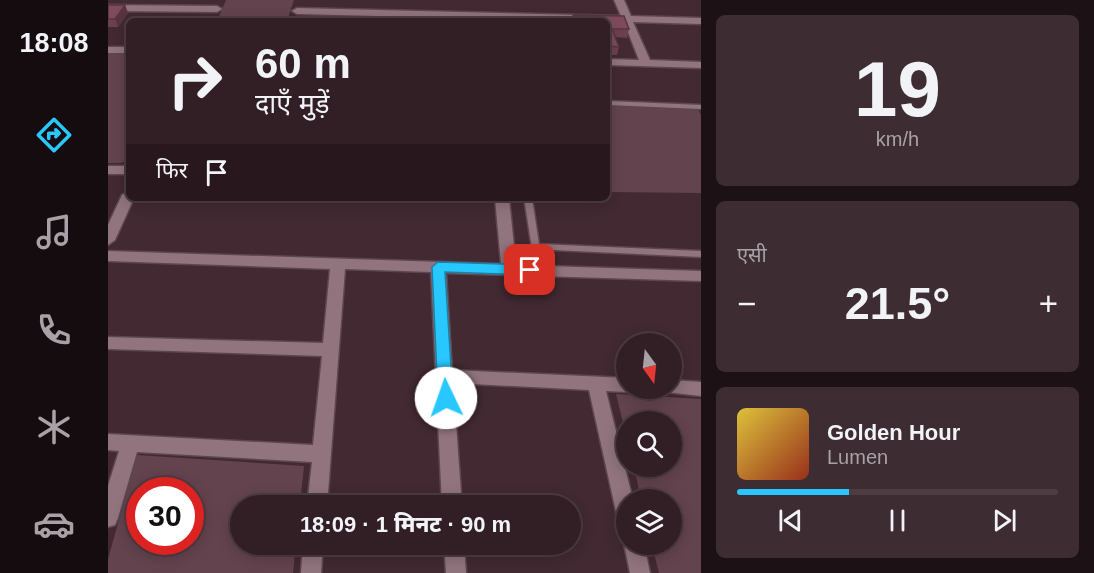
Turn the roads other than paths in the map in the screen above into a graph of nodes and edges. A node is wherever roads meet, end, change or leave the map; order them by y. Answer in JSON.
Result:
{"nodes":[{"id":1,"x":300,"y":0,"type":"edge"},
{"id":2,"x":620,"y":0,"type":"edge"},
{"id":3,"x":219,"y":5,"type":"edge"},
{"id":4,"x":108,"y":8,"type":"edge"},
{"id":5,"x":296,"y":16,"type":"edge"},
{"id":6,"x":517,"y":18,"type":"edge"},
{"id":7,"x":610,"y":19,"type":"edge"},
{"id":8,"x":627,"y":19,"type":"junction"},
{"id":9,"x":701,"y":21,"type":"edge"},
{"id":10,"x":108,"y":50,"type":"edge"},
{"id":11,"x":126,"y":50,"type":"edge"},
{"id":12,"x":610,"y":62,"type":"edge"},
{"id":13,"x":646,"y":63,"type":"junction"},
{"id":14,"x":701,"y":65,"type":"edge"},
{"id":15,"x":610,"y":103,"type":"edge"},
{"id":16,"x":701,"y":106,"type":"edge"},
{"id":17,"x":108,"y":170,"type":"edge"},
{"id":18,"x":126,"y":170,"type":"edge"},
{"id":19,"x":126,"y":201,"type":"edge"},
{"id":20,"x":502,"y":201,"type":"edge"},
{"id":21,"x":528,"y":201,"type":"edge"},
{"id":22,"x":108,"y":240,"type":"edge"},
{"id":23,"x":701,"y":254,"type":"edge"},
{"id":24,"x":108,"y":256,"type":"edge"},
{"id":25,"x":338,"y":263,"type":"junction"},
{"id":26,"x":438,"y":267,"type":"junction"},
{"id":27,"x":509,"y":269,"type":"junction"},
{"id":28,"x":701,"y":276,"type":"edge"},
{"id":29,"x":108,"y":343,"type":"edge"},
{"id":30,"x":331,"y":350,"type":"junction"},
{"id":31,"x":444,"y":376,"type":"junction"},
{"id":32,"x":596,"y":384,"type":"junction"},
{"id":33,"x":616,"y":385,"type":"edge"},
{"id":34,"x":682,"y":388,"type":"edge"},
{"id":35,"x":701,"y":389,"type":"edge"},
{"id":36,"x":108,"y":442,"type":"edge"},
{"id":37,"x":130,"y":444,"type":"junction"},
{"id":38,"x":321,"y":454,"type":"junction"},
{"id":39,"x":621,"y":489,"type":"edge"},
{"id":40,"x":318,"y":495,"type":"edge"},
{"id":41,"x":451,"y":495,"type":"edge"},
{"id":42,"x":108,"y":518,"type":"edge"},
{"id":43,"x":312,"y":555,"type":"edge"},
{"id":44,"x":455,"y":555,"type":"edge"},
{"id":45,"x":636,"y":555,"type":"edge"},
{"id":46,"x":311,"y":573,"type":"edge"},
{"id":47,"x":456,"y":573,"type":"edge"},
{"id":48,"x":640,"y":573,"type":"edge"}],
"edges":[{"from":1,"to":5,"type":"street"},
{"from":2,"to":8,"type":"street"},
{"from":3,"to":4,"type":"street"},
{"from":5,"to":6,"type":"street"},
{"from":7,"to":8,"type":"street"},
{"from":8,"to":9,"type":"street"},
{"from":8,"to":13,"type":"street"},
{"from":10,"to":11,"type":"street"},
{"from":12,"to":13,"type":"street"},
{"from":13,"to":14,"type":"street"},
{"from":15,"to":16,"type":"lane"},
{"from":17,"to":18,"type":"street"},
{"from":19,"to":22,"type":"street"},
{"from":20,"to":27,"type":"street"},
{"from":21,"to":23,"type":"lane"},
{"from":24,"to":25,"type":"street"},
{"from":25,"to":26,"type":"street"},
{"from":25,"to":30,"type":"street"},
{"from":26,"to":27,"type":"street"},
{"from":26,"to":31,"type":"street"},
{"from":27,"to":28,"type":"street"},
{"from":29,"to":30,"type":"street"},
{"from":30,"to":38,"type":"street"},
{"from":31,"to":32,"type":"street"},
{"from":31,"to":41,"type":"street"},
{"from":32,"to":33,"type":"street"},
{"from":32,"to":39,"type":"street"},
{"from":34,"to":35,"type":"street"},
{"from":36,"to":37,"type":"street"},
{"from":37,"to":38,"type":"street"},
{"from":37,"to":42,"type":"street"},
{"from":38,"to":40,"type":"street"},
{"from":43,"to":46,"type":"street"},
{"from":44,"to":47,"type":"street"},
{"from":45,"to":48,"type":"street"}]}
